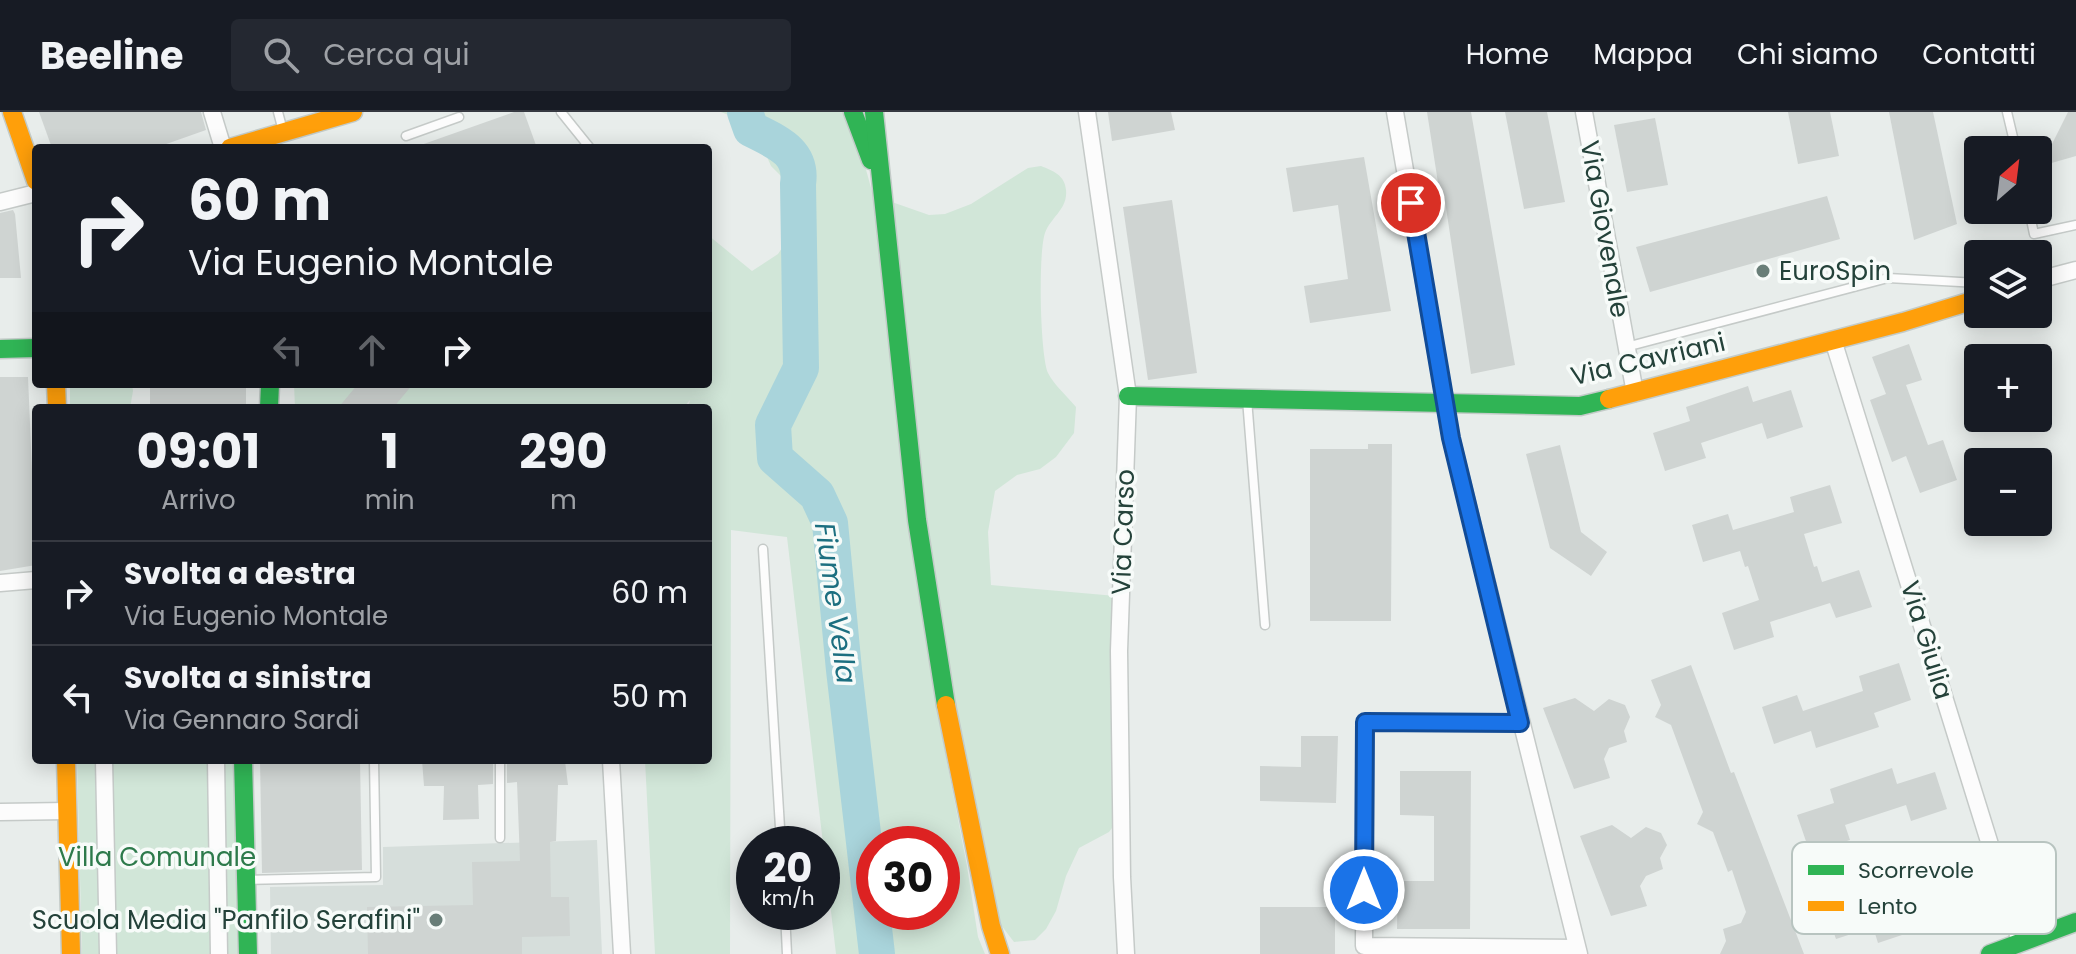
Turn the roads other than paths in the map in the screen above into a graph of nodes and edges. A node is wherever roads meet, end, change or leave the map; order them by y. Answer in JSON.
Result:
{"nodes":[{"id":1,"x":12,"y":112,"type":"edge"},
{"id":2,"x":212,"y":112,"type":"edge"},
{"id":3,"x":278,"y":112,"type":"edge"},
{"id":4,"x":353,"y":112,"type":"edge"},
{"id":5,"x":434,"y":112,"type":"edge"},
{"id":6,"x":561,"y":112,"type":"edge"},
{"id":7,"x":853,"y":112,"type":"edge"},
{"id":8,"x":874,"y":112,"type":"edge"},
{"id":9,"x":1087,"y":112,"type":"edge"},
{"id":10,"x":1395,"y":112,"type":"edge"},
{"id":11,"x":1584,"y":112,"type":"edge"},
{"id":12,"x":2007,"y":112,"type":"edge"},
{"id":13,"x":459,"y":117,"type":"dead end"},
{"id":14,"x":438,"y":125,"type":"junction"},
{"id":15,"x":283,"y":132,"type":"junction"},
{"id":16,"x":406,"y":136,"type":"dead end"},
{"id":17,"x":2013,"y":136,"type":"edge"},
{"id":18,"x":222,"y":144,"type":"edge"},
{"id":19,"x":243,"y":144,"type":"edge"},
{"id":20,"x":587,"y":144,"type":"edge"},
{"id":21,"x":32,"y":162,"type":"edge"},
{"id":22,"x":882,"y":191,"type":"junction"},
{"id":23,"x":32,"y":194,"type":"edge"},
{"id":24,"x":0,"y":202,"type":"edge"},
{"id":25,"x":2032,"y":224,"type":"edge"},
{"id":26,"x":2076,"y":225,"type":"edge"},
{"id":27,"x":2076,"y":270,"type":"edge"},
{"id":28,"x":2052,"y":276,"type":"edge"},
{"id":29,"x":1964,"y":282,"type":"edge"},
{"id":30,"x":1964,"y":303,"type":"edge"},
{"id":31,"x":1833,"y":340,"type":"junction"},
{"id":32,"x":1626,"y":347,"type":"junction"},
{"id":33,"x":32,"y":348,"type":"edge"},
{"id":34,"x":0,"y":349,"type":"edge"},
{"id":35,"x":1635,"y":393,"type":"junction"},
{"id":36,"x":1128,"y":396,"type":"junction"},
{"id":37,"x":1247,"y":398,"type":"junction"},
{"id":38,"x":1444,"y":403,"type":"junction"},
{"id":39,"x":763,"y":549,"type":"dead end"},
{"id":40,"x":32,"y":580,"type":"edge"},
{"id":41,"x":0,"y":583,"type":"edge"},
{"id":42,"x":1265,"y":625,"type":"dead end"},
{"id":43,"x":1520,"y":723,"type":"junction"},
{"id":44,"x":66,"y":764,"type":"edge"},
{"id":45,"x":104,"y":764,"type":"edge"},
{"id":46,"x":216,"y":764,"type":"edge"},
{"id":47,"x":243,"y":764,"type":"edge"},
{"id":48,"x":374,"y":764,"type":"edge"},
{"id":49,"x":500,"y":764,"type":"edge"},
{"id":50,"x":611,"y":764,"type":"edge"},
{"id":51,"x":67,"y":811,"type":"junction"},
{"id":52,"x":0,"y":812,"type":"edge"},
{"id":53,"x":780,"y":826,"type":"edge"},
{"id":54,"x":500,"y":838,"type":"dead end"},
{"id":55,"x":1989,"y":842,"type":"edge"},
{"id":56,"x":247,"y":880,"type":"junction"},
{"id":57,"x":2076,"y":922,"type":"edge"},
{"id":58,"x":2056,"y":929,"type":"edge"},
{"id":59,"x":786,"y":930,"type":"edge"},
{"id":60,"x":2018,"y":934,"type":"edge"},
{"id":61,"x":2041,"y":934,"type":"edge"},
{"id":62,"x":2020,"y":941,"type":"junction"},
{"id":63,"x":1578,"y":951,"type":"edge"},
{"id":64,"x":71,"y":954,"type":"edge"},
{"id":65,"x":108,"y":954,"type":"edge"},
{"id":66,"x":219,"y":954,"type":"edge"},
{"id":67,"x":248,"y":954,"type":"edge"},
{"id":68,"x":622,"y":954,"type":"edge"},
{"id":69,"x":787,"y":954,"type":"edge"},
{"id":70,"x":1000,"y":954,"type":"edge"},
{"id":71,"x":1126,"y":954,"type":"edge"},
{"id":72,"x":1990,"y":954,"type":"edge"}],
"edges":[{"from":1,"to":21,"type":"street"},
{"from":2,"to":18,"type":"street"},
{"from":3,"to":15,"type":"lane"},
{"from":4,"to":15,"type":"street"},
{"from":5,"to":14,"type":"lane"},
{"from":6,"to":20,"type":"lane"},
{"from":7,"to":22,"type":"street"},
{"from":8,"to":22,"type":"street"},
{"from":9,"to":36,"type":"street","name":"Via Carso"},
{"from":10,"to":38,"type":"street"},
{"from":11,"to":32,"type":"street","name":"Via Giovenale"},
{"from":12,"to":17,"type":"lane"},
{"from":13,"to":14,"type":"lane"},
{"from":14,"to":16,"type":"lane"},
{"from":15,"to":19,"type":"street"},
{"from":22,"to":70,"type":"street"},
{"from":23,"to":24,"type":"street"},
{"from":25,"to":26,"type":"lane"},
{"from":27,"to":28,"type":"street"},
{"from":29,"to":32,"type":"lane"},
{"from":30,"to":31,"type":"street","name":"Via Cavriani"},
{"from":31,"to":35,"type":"street","name":"Via Cavriani"},
{"from":31,"to":55,"type":"street","name":"Via Giulia"},
{"from":32,"to":35,"type":"street","name":"Via Giovenale"},
{"from":33,"to":34,"type":"street"},
{"from":35,"to":38,"type":"street","name":"Via Cavriani"},
{"from":36,"to":37,"type":"street","name":"Via Cavriani"},
{"from":36,"to":71,"type":"street","name":"Via Carso"},
{"from":37,"to":38,"type":"street","name":"Via Cavriani"},
{"from":37,"to":42,"type":"lane"},
{"from":38,"to":43,"type":"street"},
{"from":39,"to":53,"type":"lane"},
{"from":40,"to":41,"type":"street"},
{"from":43,"to":63,"type":"street"},
{"from":43,"to":63,"type":"street"},
{"from":44,"to":51,"type":"street"},
{"from":45,"to":65,"type":"street"},
{"from":46,"to":66,"type":"street"},
{"from":47,"to":56,"type":"street"},
{"from":48,"to":56,"type":"lane"},
{"from":49,"to":54,"type":"lane"},
{"from":50,"to":68,"type":"street"},
{"from":51,"to":52,"type":"street"},
{"from":51,"to":64,"type":"street"},
{"from":56,"to":67,"type":"street"},
{"from":57,"to":58,"type":"street"},
{"from":59,"to":69,"type":"lane"},
{"from":60,"to":62,"type":"street","name":"Via Giulia"},
{"from":61,"to":62,"type":"street"},
{"from":62,"to":72,"type":"street"}]}
